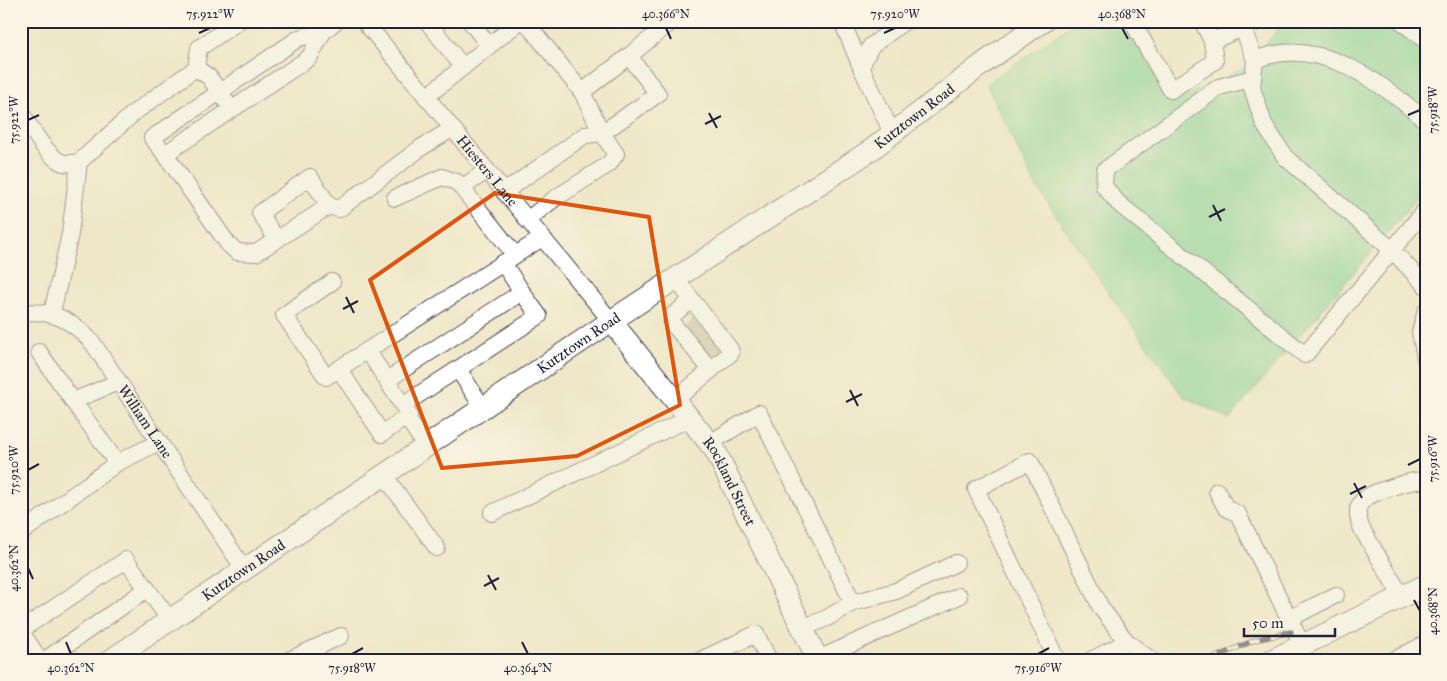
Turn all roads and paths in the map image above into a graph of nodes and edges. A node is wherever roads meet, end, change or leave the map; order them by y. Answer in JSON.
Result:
{"nodes":[{"id":1,"x":239,"y":21,"type":"edge"},
{"id":2,"x":336,"y":21,"type":"edge"},
{"id":3,"x":427,"y":21,"type":"edge"},
{"id":4,"x":470,"y":21,"type":"edge"},
{"id":5,"x":520,"y":21,"type":"edge"},
{"id":6,"x":525,"y":21,"type":"edge"},
{"id":7,"x":672,"y":21,"type":"edge"},
{"id":8,"x":842,"y":21,"type":"edge"},
{"id":9,"x":905,"y":21,"type":"edge"},
{"id":10,"x":1043,"y":21,"type":"edge"},
{"id":11,"x":1132,"y":21,"type":"edge"},
{"id":12,"x":1202,"y":21,"type":"edge"},
{"id":13,"x":1259,"y":21,"type":"edge"},
{"id":14,"x":1401,"y":21,"type":"edge"},
{"id":15,"x":371,"y":24,"type":"edge"},
{"id":16,"x":1243,"y":29,"type":"junction"},
{"id":17,"x":323,"y":32,"type":"junction"},
{"id":18,"x":1426,"y":41,"type":"edge"},
{"id":19,"x":1212,"y":42,"type":"junction"},
{"id":20,"x":490,"y":46,"type":"junction"},
{"id":21,"x":629,"y":56,"type":"junction"},
{"id":22,"x":1255,"y":60,"type":"junction"},
{"id":23,"x":463,"y":67,"type":"junction"},
{"id":24,"x":861,"y":67,"type":"junction"},
{"id":25,"x":196,"y":68,"type":"junction"},
{"id":26,"x":1254,"y":78,"type":"junction"},
{"id":27,"x":220,"y":92,"type":"junction"},
{"id":28,"x":582,"y":92,"type":"junction"},
{"id":29,"x":426,"y":97,"type":"junction"},
{"id":30,"x":232,"y":109,"type":"junction"},
{"id":31,"x":21,"y":113,"type":"edge"},
{"id":32,"x":1426,"y":121,"type":"edge"},
{"id":33,"x":452,"y":129,"type":"junction"},
{"id":34,"x":602,"y":133,"type":"junction"},
{"id":35,"x":892,"y":133,"type":"junction"},
{"id":36,"x":165,"y":154,"type":"junction"},
{"id":37,"x":79,"y":162,"type":"junction"},
{"id":38,"x":486,"y":171,"type":"junction"},
{"id":39,"x":462,"y":188,"type":"junction"},
{"id":40,"x":504,"y":192,"type":"junction"},
{"id":41,"x":395,"y":198,"type":"dead end"},
{"id":42,"x":329,"y":206,"type":"junction"},
{"id":43,"x":1426,"y":209,"type":"edge"},
{"id":44,"x":527,"y":220,"type":"junction"},
{"id":45,"x":542,"y":238,"type":"junction"},
{"id":46,"x":277,"y":240,"type":"junction"},
{"id":47,"x":1391,"y":249,"type":"junction"},
{"id":48,"x":509,"y":259,"type":"junction"},
{"id":49,"x":675,"y":278,"type":"junction"},
{"id":50,"x":332,"y":282,"type":"dead end"},
{"id":51,"x":1426,"y":286,"type":"edge"},
{"id":52,"x":522,"y":292,"type":"junction"},
{"id":53,"x":1426,"y":311,"type":"edge"},
{"id":54,"x":21,"y":313,"type":"edge"},
{"id":55,"x":52,"y":313,"type":"junction"},
{"id":56,"x":611,"y":321,"type":"junction"},
{"id":57,"x":697,"y":330,"type":"junction"},
{"id":58,"x":368,"y":351,"type":"junction"},
{"id":59,"x":39,"y":352,"type":"dead end"},
{"id":60,"x":1426,"y":362,"type":"edge"},
{"id":61,"x":339,"y":369,"type":"junction"},
{"id":62,"x":458,"y":369,"type":"junction"},
{"id":63,"x":711,"y":370,"type":"junction"},
{"id":64,"x":387,"y":380,"type":"junction"},
{"id":65,"x":118,"y":382,"type":"junction"},
{"id":66,"x":675,"y":400,"type":"junction"},
{"id":67,"x":72,"y":401,"type":"junction"},
{"id":68,"x":483,"y":408,"type":"junction"},
{"id":69,"x":405,"y":411,"type":"junction"},
{"id":70,"x":690,"y":418,"type":"junction"},
{"id":71,"x":159,"y":442,"type":"junction"},
{"id":72,"x":710,"y":443,"type":"junction"},
{"id":73,"x":426,"y":446,"type":"junction"},
{"id":74,"x":117,"y":463,"type":"junction"},
{"id":75,"x":384,"y":474,"type":"junction"},
{"id":76,"x":1426,"y":481,"type":"edge"},
{"id":77,"x":1217,"y":491,"type":"dead end"},
{"id":78,"x":492,"y":513,"type":"dead end"},
{"id":79,"x":21,"y":533,"type":"edge"},
{"id":80,"x":437,"y":548,"type":"dead end"},
{"id":81,"x":956,"y":563,"type":"dead end"},
{"id":82,"x":244,"y":569,"type":"junction"},
{"id":83,"x":1426,"y":586,"type":"edge"},
{"id":84,"x":147,"y":589,"type":"junction"},
{"id":85,"x":1336,"y":595,"type":"dead end"},
{"id":86,"x":959,"y":596,"type":"dead end"},
{"id":87,"x":1402,"y":597,"type":"junction"},
{"id":88,"x":853,"y":603,"type":"junction"},
{"id":89,"x":1289,"y":619,"type":"junction"},
{"id":90,"x":170,"y":620,"type":"junction"},
{"id":91,"x":803,"y":628,"type":"junction"},
{"id":92,"x":21,"y":631,"type":"edge"},
{"id":93,"x":341,"y":636,"type":"dead end"},
{"id":94,"x":1127,"y":642,"type":"junction"},
{"id":95,"x":1426,"y":646,"type":"edge"},
{"id":96,"x":1302,"y":652,"type":"edge"},
{"id":97,"x":725,"y":655,"type":"edge"},
{"id":98,"x":843,"y":655,"type":"edge"},
{"id":99,"x":307,"y":656,"type":"edge"},
{"id":100,"x":114,"y":659,"type":"edge"},
{"id":101,"x":818,"y":659,"type":"edge"},
{"id":102,"x":40,"y":660,"type":"edge"},
{"id":103,"x":45,"y":660,"type":"edge"},
{"id":104,"x":289,"y":660,"type":"edge"},
{"id":105,"x":701,"y":660,"type":"edge"},
{"id":106,"x":769,"y":660,"type":"edge"},
{"id":107,"x":1058,"y":660,"type":"edge"},
{"id":108,"x":1091,"y":660,"type":"edge"},
{"id":109,"x":1151,"y":660,"type":"edge"},
{"id":110,"x":1272,"y":660,"type":"edge"},
{"id":111,"x":1394,"y":660,"type":"edge"}],
"edges":[{"from":1,"to":25,"type":"street"},
{"from":2,"to":17,"type":"street"},
{"from":3,"to":23,"type":"street"},
{"from":4,"to":20,"type":"street"},
{"from":5,"to":20,"type":"street"},
{"from":6,"to":28,"type":"street"},
{"from":7,"to":21,"type":"street"},
{"from":8,"to":24,"type":"street"},
{"from":9,"to":24,"type":"street"},
{"from":10,"to":35,"type":"main road","name":"Kutztown Road"},
{"from":11,"to":19,"type":"street"},
{"from":12,"to":19,"type":"street"},
{"from":13,"to":16,"type":"street"},
{"from":14,"to":18,"type":"street"},
{"from":15,"to":29,"type":"street","name":"Hiesters Lane"},
{"from":16,"to":19,"type":"street"},
{"from":16,"to":22,"type":"street"},
{"from":17,"to":27,"type":"street"},
{"from":17,"to":30,"type":"street"},
{"from":20,"to":23,"type":"street"},
{"from":21,"to":28,"type":"street"},
{"from":21,"to":34,"type":"street"},
{"from":22,"to":26,"type":"street"},
{"from":22,"to":32,"type":"street"},
{"from":23,"to":29,"type":"street"},
{"from":24,"to":35,"type":"street"},
{"from":25,"to":27,"type":"street"},
{"from":25,"to":37,"type":"street"},
{"from":26,"to":47,"type":"street"},
{"from":26,"to":47,"type":"street"},
{"from":27,"to":30,"type":"street"},
{"from":27,"to":36,"type":"street"},
{"from":28,"to":34,"type":"street"},
{"from":29,"to":33,"type":"street","name":"Hiesters Lane"},
{"from":30,"to":36,"type":"street"},
{"from":31,"to":37,"type":"street"},
{"from":33,"to":38,"type":"street","name":"Hiesters Lane"},
{"from":33,"to":42,"type":"street"},
{"from":34,"to":40,"type":"street"},
{"from":34,"to":44,"type":"street"},
{"from":35,"to":49,"type":"main road","name":"Kutztown Road"},
{"from":36,"to":46,"type":"street"},
{"from":37,"to":55,"type":"street"},
{"from":38,"to":39,"type":"street"},
{"from":38,"to":40,"type":"street","name":"Hiesters Lane"},
{"from":39,"to":41,"type":"street"},
{"from":39,"to":48,"type":"street"},
{"from":40,"to":44,"type":"street","name":"Hiesters Lane"},
{"from":42,"to":46,"type":"street"},
{"from":42,"to":46,"type":"street"},
{"from":43,"to":47,"type":"street"},
{"from":44,"to":45,"type":"street","name":"Hiesters Lane"},
{"from":45,"to":48,"type":"street"},
{"from":45,"to":56,"type":"street","name":"Hiesters Lane"},
{"from":47,"to":51,"type":"street"},
{"from":48,"to":52,"type":"street"},
{"from":48,"to":58,"type":"street"},
{"from":49,"to":56,"type":"main road","name":"Kutztown Road"},
{"from":49,"to":57,"type":"street"},
{"from":50,"to":61,"type":"street"},
{"from":52,"to":62,"type":"street"},
{"from":52,"to":64,"type":"street"},
{"from":53,"to":60,"type":"street"},
{"from":54,"to":55,"type":"street"},
{"from":55,"to":65,"type":"street","name":"William Lane"},
{"from":56,"to":66,"type":"main road","name":"Rockland Street"},
{"from":56,"to":68,"type":"main road","name":"Kutztown Road"},
{"from":57,"to":63,"type":"street"},
{"from":57,"to":63,"type":"street"},
{"from":58,"to":61,"type":"street"},
{"from":58,"to":64,"type":"street"},
{"from":59,"to":67,"type":"street"},
{"from":61,"to":69,"type":"street"},
{"from":62,"to":68,"type":"street"},
{"from":62,"to":69,"type":"street"},
{"from":63,"to":66,"type":"street"},
{"from":64,"to":69,"type":"street"},
{"from":65,"to":67,"type":"street"},
{"from":65,"to":71,"type":"street","name":"William Lane"},
{"from":66,"to":70,"type":"main road","name":"Rockland Street"},
{"from":67,"to":74,"type":"street"},
{"from":68,"to":73,"type":"main road","name":"Kutztown Road"},
{"from":69,"to":73,"type":"street"},
{"from":70,"to":72,"type":"main road","name":"Rockland Street"},
{"from":70,"to":78,"type":"street"},
{"from":71,"to":74,"type":"street"},
{"from":71,"to":82,"type":"street","name":"William Lane"},
{"from":72,"to":88,"type":"street"},
{"from":72,"to":91,"type":"main road","name":"Rockland Street"},
{"from":73,"to":75,"type":"main road","name":"Kutztown Road"},
{"from":74,"to":79,"type":"street"},
{"from":75,"to":80,"type":"street"},
{"from":75,"to":82,"type":"main road","name":"Kutztown Road"},
{"from":76,"to":87,"type":"street"},
{"from":77,"to":89,"type":"street"},
{"from":81,"to":88,"type":"street"},
{"from":82,"to":90,"type":"main road","name":"Kutztown Road"},
{"from":83,"to":87,"type":"main road"},
{"from":84,"to":90,"type":"street"},
{"from":84,"to":92,"type":"street"},
{"from":84,"to":103,"type":"street"},
{"from":85,"to":89,"type":"street"},
{"from":86,"to":98,"type":"street"},
{"from":87,"to":96,"type":"main road"},
{"from":88,"to":91,"type":"street"},
{"from":89,"to":96,"type":"street"},
{"from":90,"to":100,"type":"main road","name":"Kutztown Road"},
{"from":91,"to":101,"type":"main road","name":"Rockland Street"},
{"from":92,"to":102,"type":"street"},
{"from":93,"to":99,"type":"street"},
{"from":94,"to":107,"type":"street"},
{"from":94,"to":108,"type":"street"},
{"from":94,"to":109,"type":"street"},
{"from":95,"to":111,"type":"street"},
{"from":96,"to":110,"type":"main road"},
{"from":97,"to":105,"type":"street"},
{"from":97,"to":106,"type":"street"},
{"from":98,"to":101,"type":"street"},
{"from":99,"to":104,"type":"street"}]}
